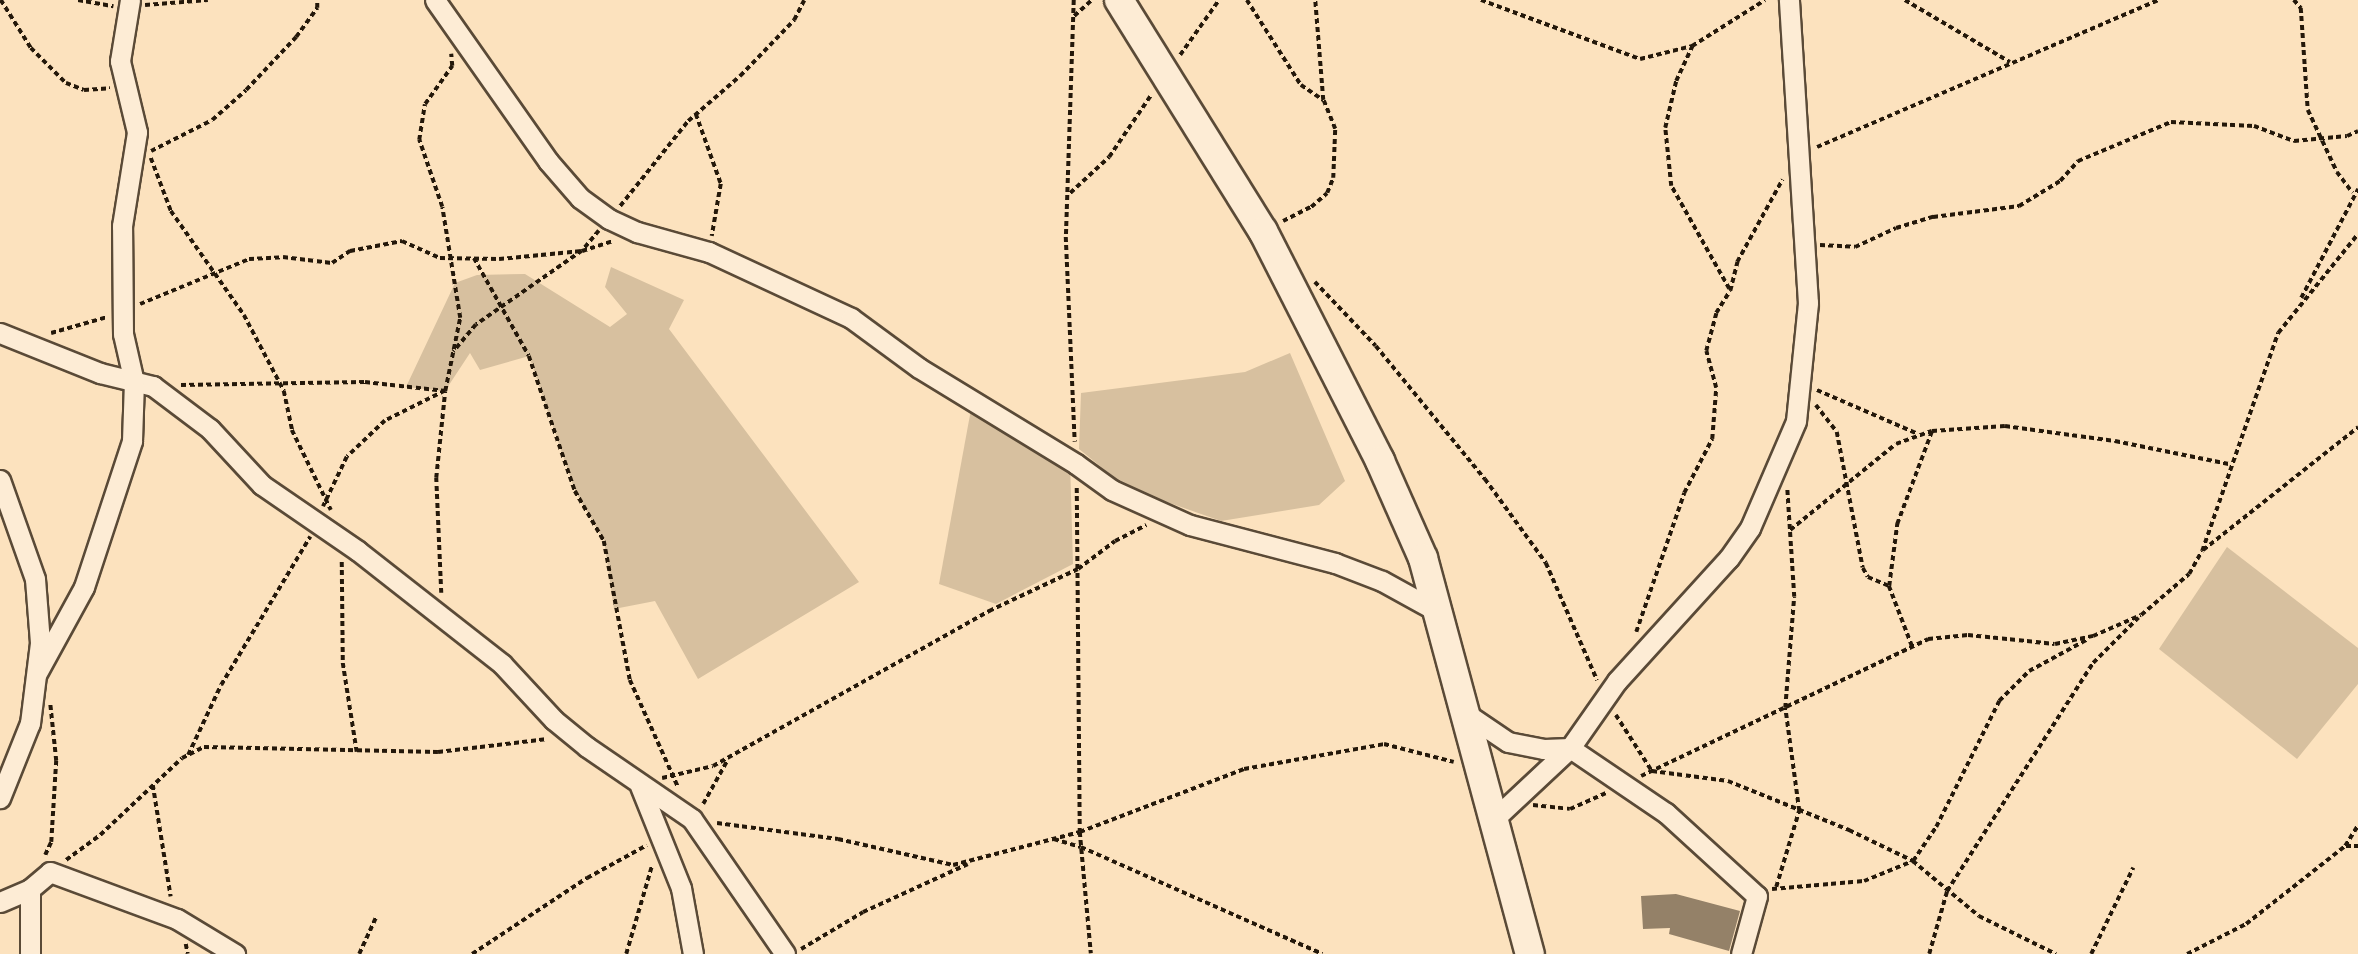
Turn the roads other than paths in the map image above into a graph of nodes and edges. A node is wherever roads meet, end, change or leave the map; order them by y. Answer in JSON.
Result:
{"nodes":[{"id":1,"x":435,"y":0,"type":"edge"},
{"id":2,"x":1119,"y":0,"type":"edge"},
{"id":3,"x":1788,"y":0,"type":"edge"},
{"id":4,"x":130,"y":3,"type":"edge"},
{"id":5,"x":0,"y":333,"type":"edge"},
{"id":6,"x":134,"y":382,"type":"junction"},
{"id":7,"x":0,"y":480,"type":"edge"},
{"id":8,"x":1442,"y":614,"type":"junction"},
{"id":9,"x":37,"y":673,"type":"junction"},
{"id":10,"x":1468,"y":715,"type":"junction"},
{"id":11,"x":1570,"y":748,"type":"junction"},
{"id":12,"x":636,"y":778,"type":"junction"},
{"id":13,"x":0,"y":798,"type":"edge"},
{"id":14,"x":1493,"y":820,"type":"junction"},
{"id":15,"x":30,"y":889,"type":"junction"},
{"id":16,"x":0,"y":902,"type":"edge"},
{"id":17,"x":30,"y":954,"type":"edge"},
{"id":18,"x":235,"y":954,"type":"edge"},
{"id":19,"x":693,"y":954,"type":"edge"},
{"id":20,"x":785,"y":954,"type":"edge"},
{"id":21,"x":1530,"y":954,"type":"edge"},
{"id":22,"x":1741,"y":954,"type":"edge"}],
"edges":[{"from":1,"to":8,"type":"street"},
{"from":2,"to":8,"type":"street"},
{"from":3,"to":11,"type":"street"},
{"from":4,"to":6,"type":"street"},
{"from":5,"to":6,"type":"street"},
{"from":6,"to":9,"type":"street"},
{"from":6,"to":12,"type":"street"},
{"from":7,"to":9,"type":"street"},
{"from":8,"to":10,"type":"street"},
{"from":9,"to":13,"type":"street"},
{"from":10,"to":11,"type":"street"},
{"from":10,"to":14,"type":"street"},
{"from":11,"to":14,"type":"street"},
{"from":11,"to":22,"type":"street"},
{"from":12,"to":19,"type":"street"},
{"from":12,"to":20,"type":"street"},
{"from":14,"to":21,"type":"street"},
{"from":15,"to":16,"type":"street"},
{"from":15,"to":17,"type":"street"},
{"from":15,"to":18,"type":"street"}]}
